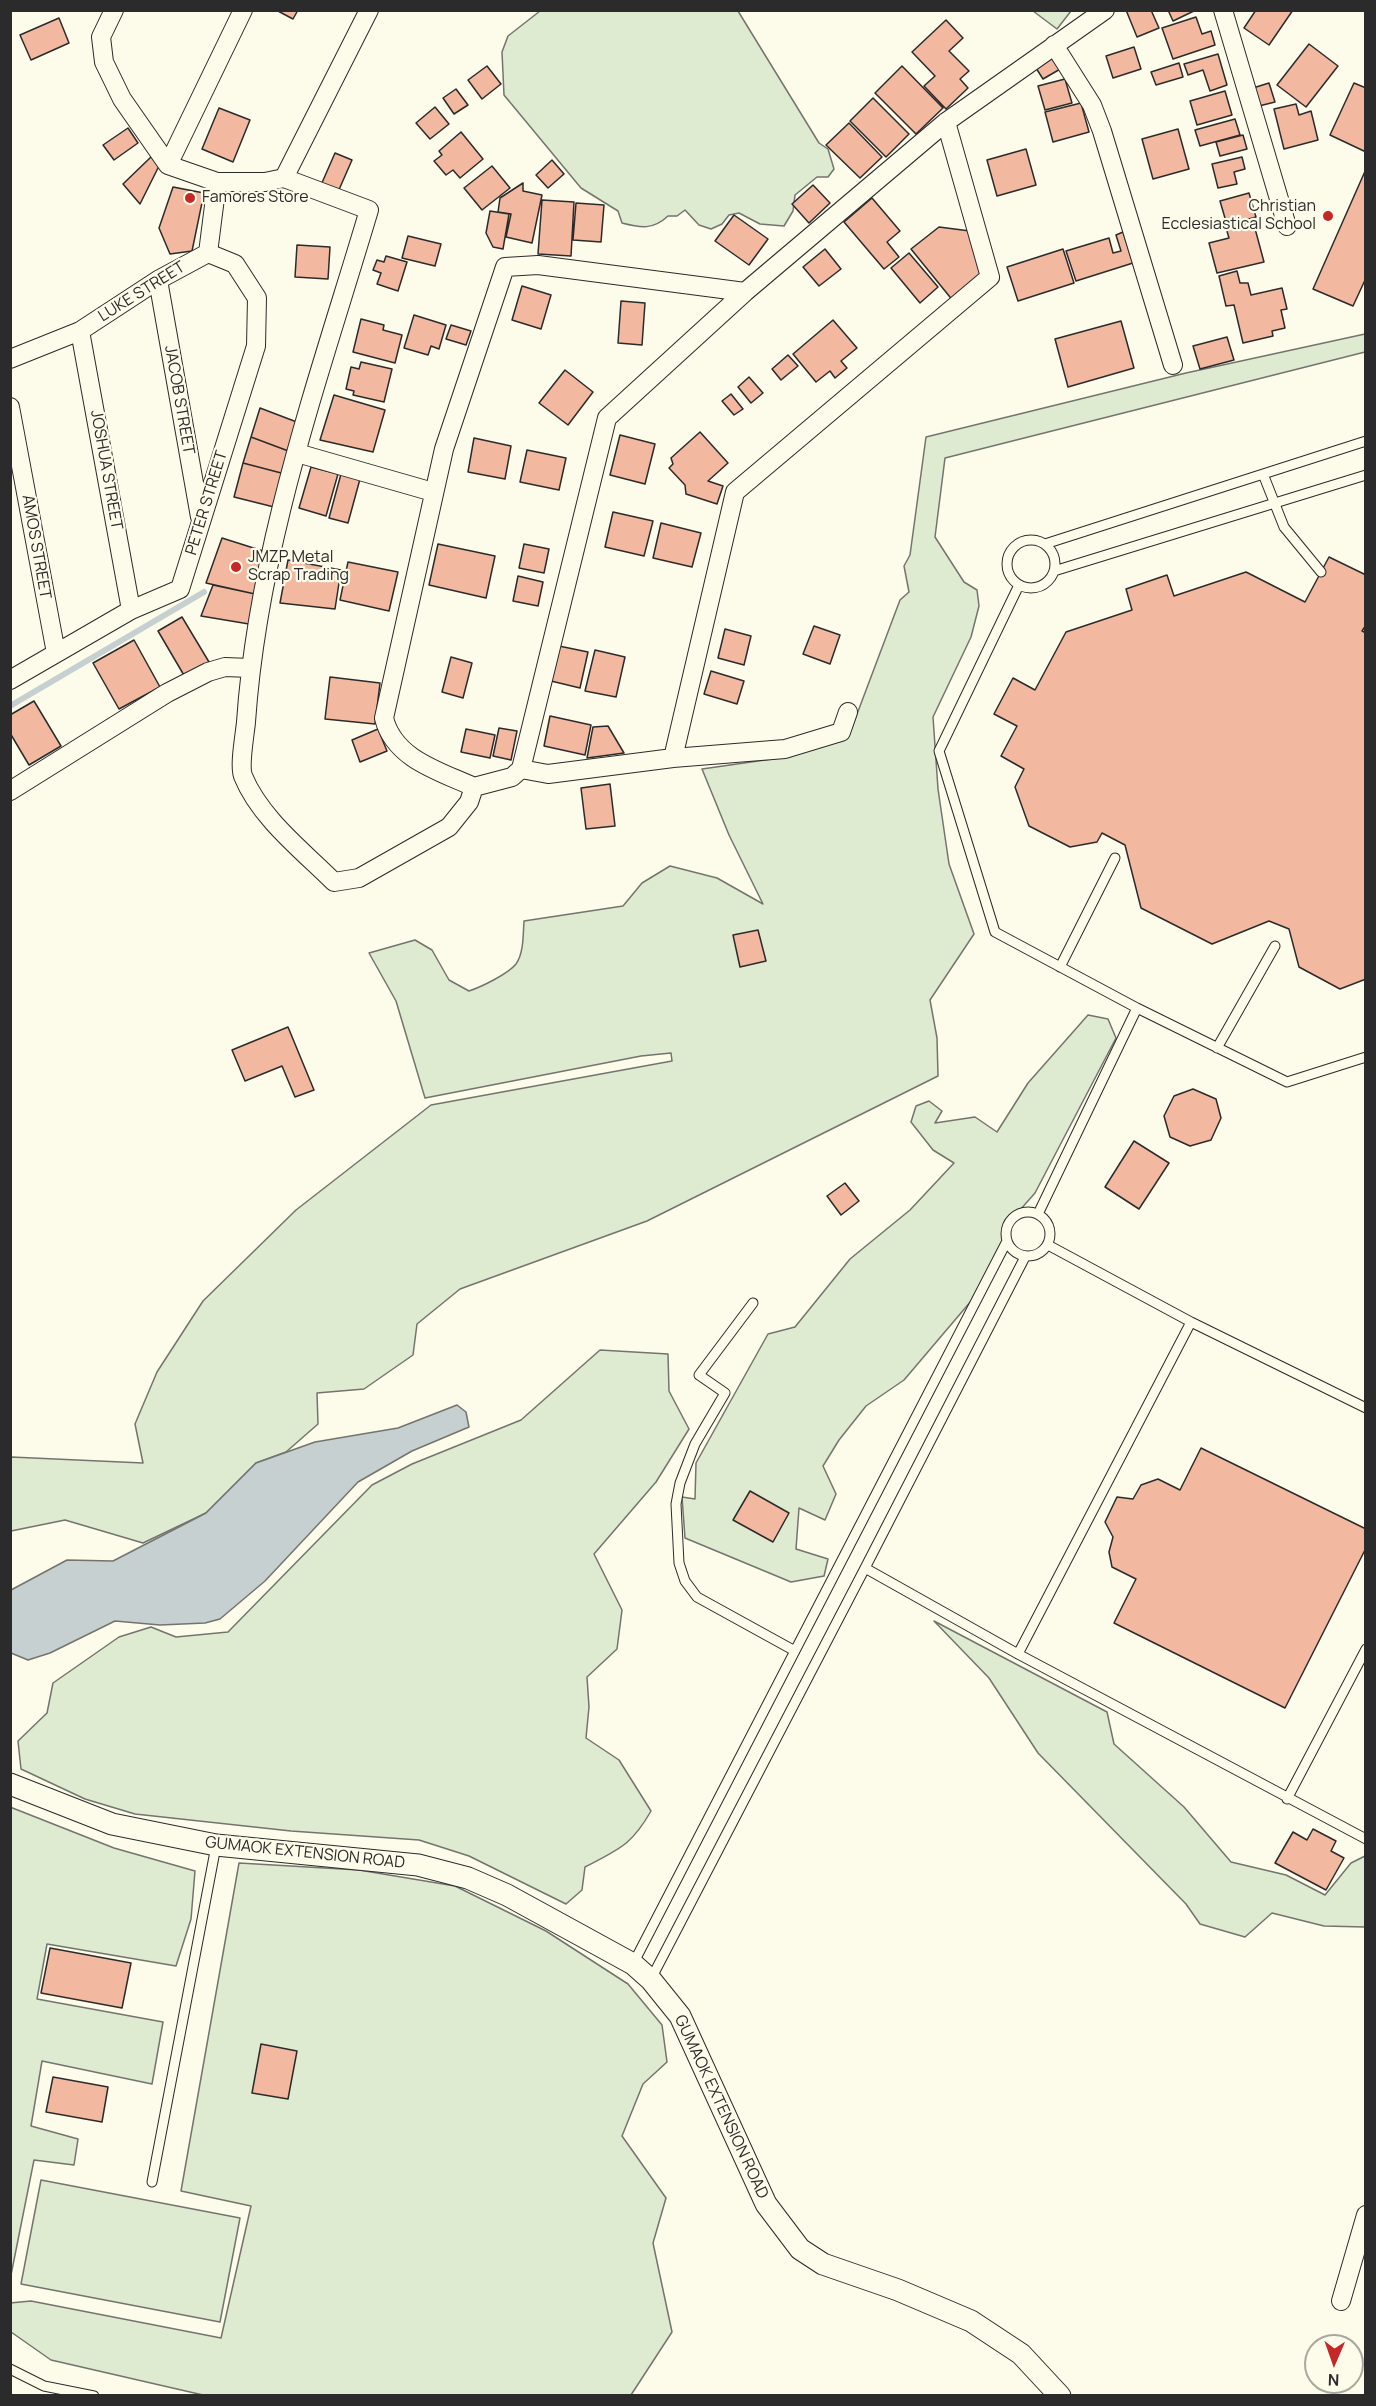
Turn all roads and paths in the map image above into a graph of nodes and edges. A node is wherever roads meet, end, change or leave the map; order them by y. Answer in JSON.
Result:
{"nodes":[{"id":1,"x":114,"y":10,"type":"edge"},
{"id":2,"x":243,"y":10,"type":"edge"},
{"id":3,"x":369,"y":10,"type":"edge"},
{"id":4,"x":1105,"y":10,"type":"edge"},
{"id":5,"x":1223,"y":10,"type":"edge"},
{"id":6,"x":1054,"y":45,"type":"junction"},
{"id":7,"x":946,"y":123,"type":"junction"},
{"id":8,"x":168,"y":165,"type":"junction"},
{"id":9,"x":284,"y":178,"type":"junction"},
{"id":10,"x":217,"y":182,"type":"junction"},
{"id":11,"x":1287,"y":226,"type":"dead end"},
{"id":12,"x":208,"y":253,"type":"junction"},
{"id":13,"x":158,"y":280,"type":"junction"},
{"id":14,"x":745,"y":292,"type":"junction"},
{"id":15,"x":81,"y":331,"type":"junction"},
{"id":16,"x":10,"y":359,"type":"edge"},
{"id":17,"x":1173,"y":365,"type":"dead end"},
{"id":18,"x":10,"y":407,"type":"edge"},
{"id":19,"x":1365,"y":441,"type":"edge"},
{"id":20,"x":297,"y":453,"type":"junction"},
{"id":21,"x":1263,"y":474,"type":"junction"},
{"id":22,"x":1365,"y":475,"type":"edge"},
{"id":23,"x":433,"y":492,"type":"junction"},
{"id":24,"x":1274,"y":503,"type":"junction"},
{"id":25,"x":201,"y":520,"type":"junction"},
{"id":26,"x":1045,"y":544,"type":"junction"},
{"id":27,"x":1054,"y":571,"type":"junction"},
{"id":28,"x":1321,"y":572,"type":"dead end"},
{"id":29,"x":1019,"y":585,"type":"junction"},
{"id":30,"x":131,"y":610,"type":"junction"},
{"id":31,"x":56,"y":652,"type":"junction"},
{"id":32,"x":250,"y":668,"type":"junction"},
{"id":33,"x":10,"y":680,"type":"edge"},
{"id":34,"x":849,"y":712,"type":"dead end"},
{"id":35,"x":673,"y":758,"type":"junction"},
{"id":36,"x":521,"y":769,"type":"junction"},
{"id":37,"x":474,"y":786,"type":"junction"},
{"id":38,"x":10,"y":791,"type":"edge"},
{"id":39,"x":1115,"y":858,"type":"dead end"},
{"id":40,"x":1275,"y":946,"type":"dead end"},
{"id":41,"x":1060,"y":967,"type":"junction"},
{"id":42,"x":1137,"y":1008,"type":"junction"},
{"id":43,"x":1217,"y":1048,"type":"junction"},
{"id":44,"x":1365,"y":1057,"type":"edge"},
{"id":45,"x":1038,"y":1214,"type":"junction"},
{"id":46,"x":1007,"y":1241,"type":"junction"},
{"id":47,"x":1048,"y":1245,"type":"junction"},
{"id":48,"x":1025,"y":1257,"type":"junction"},
{"id":49,"x":753,"y":1303,"type":"dead end"},
{"id":50,"x":1191,"y":1322,"type":"junction"},
{"id":51,"x":1365,"y":1407,"type":"edge"},
{"id":52,"x":866,"y":1568,"type":"junction"},
{"id":53,"x":1365,"y":1649,"type":"edge"},
{"id":54,"x":795,"y":1651,"type":"junction"},
{"id":55,"x":1018,"y":1654,"type":"junction"},
{"id":56,"x":10,"y":1784,"type":"edge"},
{"id":57,"x":1287,"y":1799,"type":"junction"},
{"id":58,"x":1365,"y":1839,"type":"edge"},
{"id":59,"x":216,"y":1845,"type":"junction"},
{"id":60,"x":633,"y":1964,"type":"junction"},
{"id":61,"x":651,"y":1980,"type":"junction"},
{"id":62,"x":152,"y":2182,"type":"dead end"},
{"id":63,"x":1365,"y":2215,"type":"edge"},
{"id":64,"x":1341,"y":2301,"type":"dead end"},
{"id":65,"x":10,"y":2368,"type":"edge"},
{"id":66,"x":94,"y":2396,"type":"edge"},
{"id":67,"x":1060,"y":2396,"type":"edge"}],
"edges":[{"from":1,"to":8,"type":"street"},
{"from":2,"to":8,"type":"street"},
{"from":3,"to":9,"type":"street"},
{"from":4,"to":6,"type":"street"},
{"from":5,"to":11,"type":"street"},
{"from":6,"to":7,"type":"street"},
{"from":6,"to":17,"type":"street"},
{"from":7,"to":14,"type":"street"},
{"from":7,"to":35,"type":"street"},
{"from":8,"to":10,"type":"street"},
{"from":9,"to":10,"type":"street"},
{"from":9,"to":20,"type":"street"},
{"from":10,"to":12,"type":"street"},
{"from":12,"to":13,"type":"street","name":"LUKE STREET"},
{"from":12,"to":25,"type":"street","name":"PETER STREET"},
{"from":13,"to":15,"type":"street","name":"LUKE STREET"},
{"from":13,"to":25,"type":"street","name":"JACOB STREET"},
{"from":14,"to":23,"type":"street"},
{"from":14,"to":36,"type":"street"},
{"from":15,"to":16,"type":"street","name":"LUKE STREET"},
{"from":15,"to":30,"type":"street","name":"JOSHUA STREET"},
{"from":18,"to":31,"type":"street","name":"AMOS STREET"},
{"from":19,"to":21,"type":"lane"},
{"from":20,"to":23,"type":"street"},
{"from":20,"to":32,"type":"street"},
{"from":21,"to":24,"type":"lane"},
{"from":21,"to":26,"type":"lane"},
{"from":22,"to":24,"type":"lane"},
{"from":23,"to":37,"type":"street"},
{"from":24,"to":27,"type":"lane"},
{"from":24,"to":28,"type":"lane"},
{"from":25,"to":30,"type":"street","name":"PETER STREET"},
{"from":26,"to":27,"type":"lane"},
{"from":26,"to":29,"type":"lane"},
{"from":27,"to":29,"type":"lane"},
{"from":29,"to":41,"type":"lane"},
{"from":30,"to":31,"type":"street","name":"PETER STREET"},
{"from":31,"to":33,"type":"street","name":"PETER STREET"},
{"from":32,"to":37,"type":"street"},
{"from":32,"to":38,"type":"street"},
{"from":34,"to":35,"type":"street"},
{"from":35,"to":36,"type":"street"},
{"from":36,"to":37,"type":"street"},
{"from":39,"to":41,"type":"lane"},
{"from":40,"to":43,"type":"lane"},
{"from":41,"to":42,"type":"lane"},
{"from":42,"to":43,"type":"lane"},
{"from":42,"to":45,"type":"lane"},
{"from":43,"to":44,"type":"lane"},
{"from":45,"to":46,"type":"lane"},
{"from":45,"to":47,"type":"lane"},
{"from":46,"to":48,"type":"lane"},
{"from":46,"to":54,"type":"lane"},
{"from":47,"to":48,"type":"lane"},
{"from":47,"to":50,"type":"lane"},
{"from":48,"to":52,"type":"lane"},
{"from":49,"to":54,"type":"lane"},
{"from":50,"to":51,"type":"lane"},
{"from":50,"to":55,"type":"lane"},
{"from":52,"to":55,"type":"lane"},
{"from":52,"to":61,"type":"lane"},
{"from":53,"to":57,"type":"lane"},
{"from":54,"to":60,"type":"lane"},
{"from":55,"to":57,"type":"lane"},
{"from":56,"to":59,"type":"street","name":"GUMAOK EXTENSION ROAD"},
{"from":57,"to":58,"type":"lane"},
{"from":59,"to":60,"type":"street","name":"GUMAOK EXTENSION ROAD"},
{"from":59,"to":62,"type":"lane"},
{"from":60,"to":61,"type":"street","name":"GUMAOK EXTENSION ROAD"},
{"from":61,"to":67,"type":"street","name":"GUMAOK EXTENSION ROAD"},
{"from":63,"to":64,"type":"street"},
{"from":65,"to":66,"type":"lane"}]}
